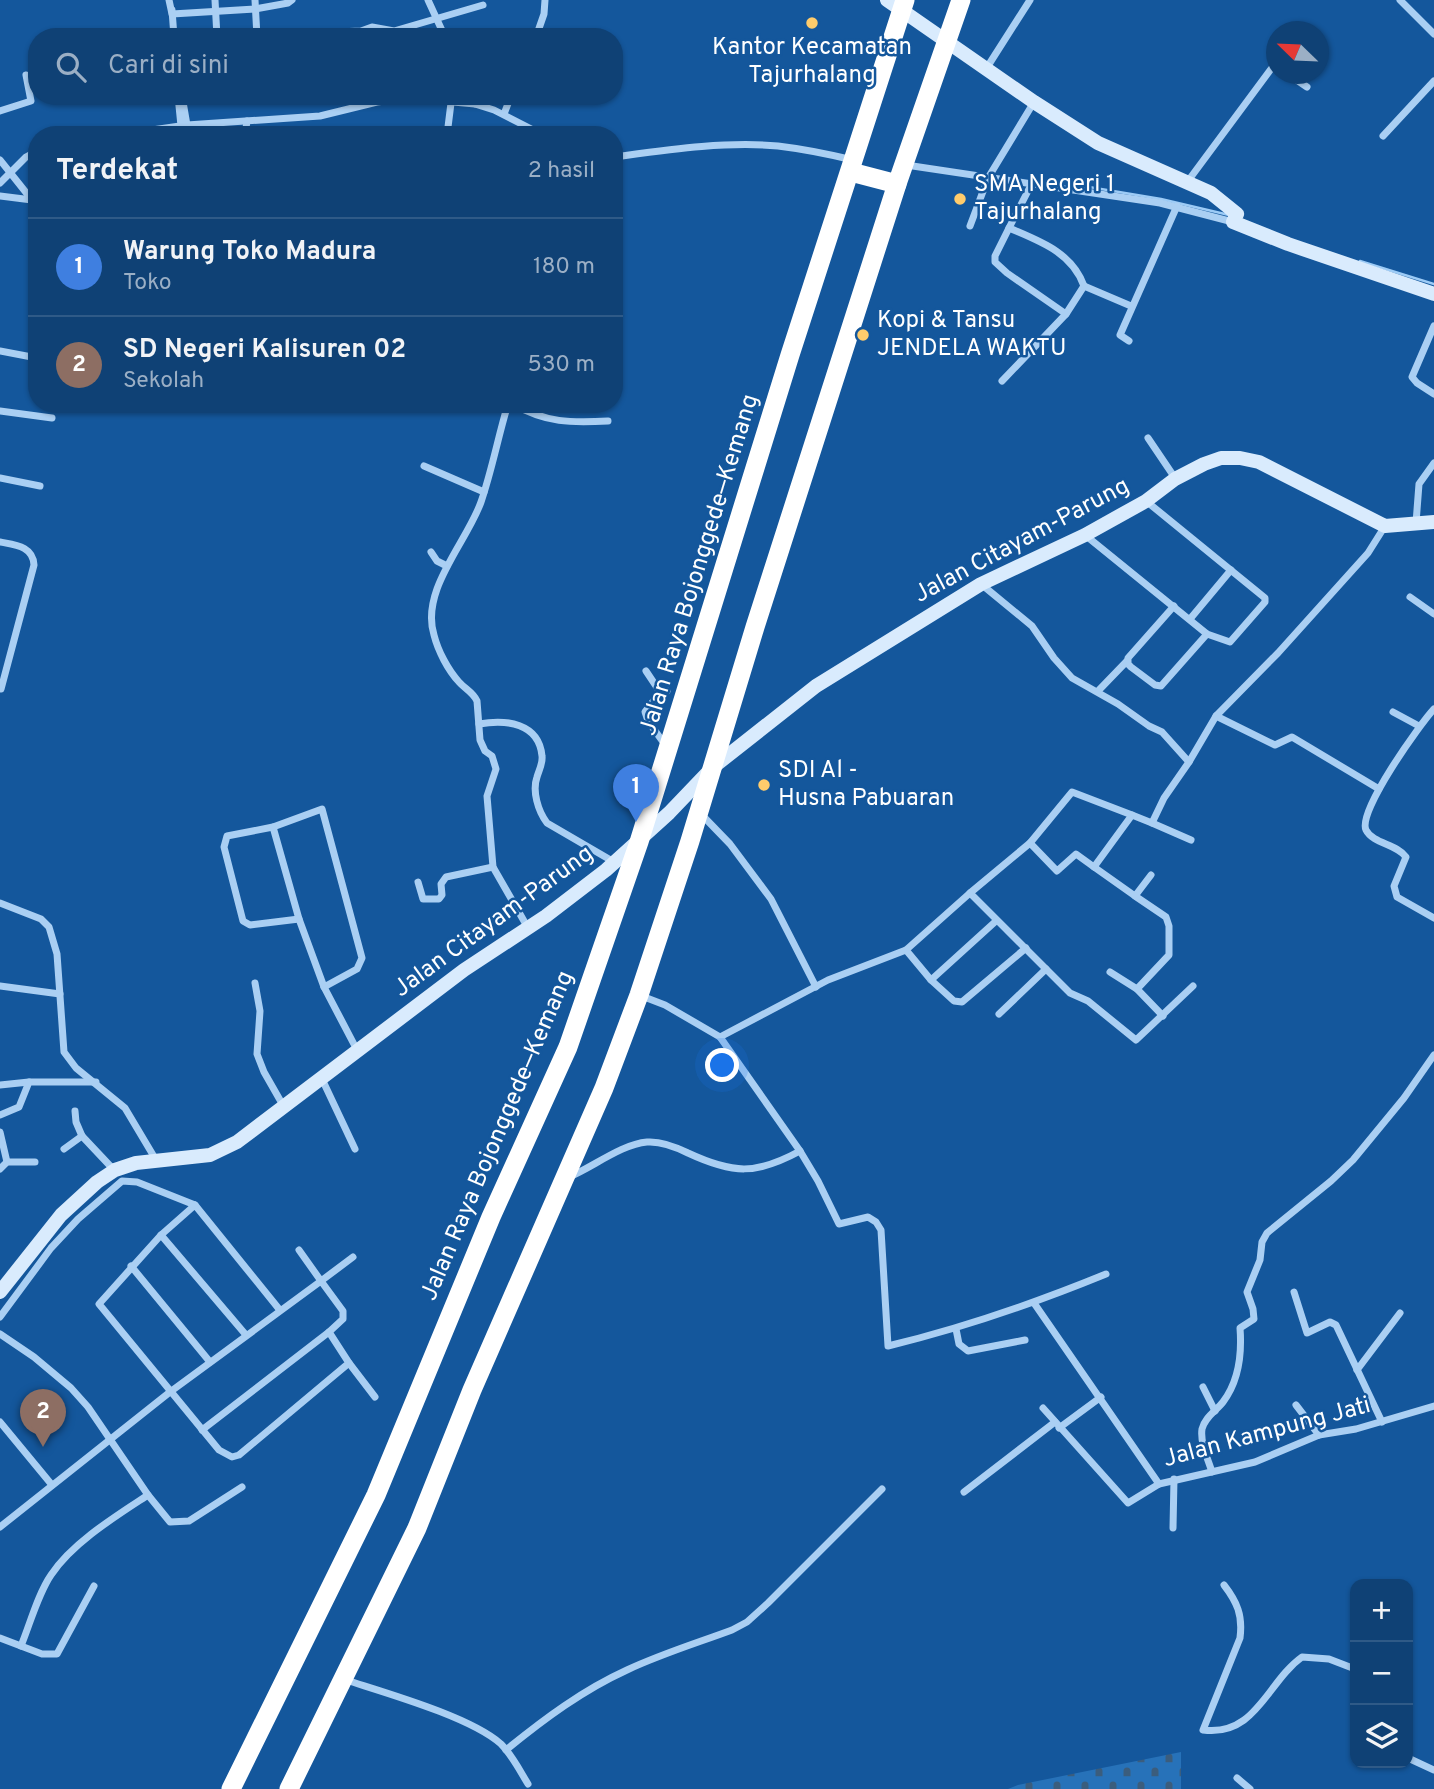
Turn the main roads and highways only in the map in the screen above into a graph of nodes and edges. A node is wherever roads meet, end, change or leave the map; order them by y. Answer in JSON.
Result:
{"nodes":[{"id":1,"x":961,"y":0,"type":"edge"},
{"id":2,"x":898,"y":3,"type":"edge"},
{"id":3,"x":946,"y":39,"type":"junction"},
{"id":4,"x":852,"y":166,"type":"junction"},
{"id":5,"x":897,"y":184,"type":"junction"},
{"id":6,"x":1434,"y":294,"type":"edge"},
{"id":7,"x":1434,"y":522,"type":"edge"},
{"id":8,"x":712,"y":768,"type":"junction"},
{"id":9,"x":639,"y":842,"type":"junction"},
{"id":10,"x":0,"y":1292,"type":"edge"},
{"id":11,"x":231,"y":1789,"type":"edge"},
{"id":12,"x":289,"y":1789,"type":"edge"}],
"edges":[{"from":1,"to":3,"type":"highway"},
{"from":2,"to":3,"type":"main road"},
{"from":2,"to":4,"type":"highway","name":"Jalan Raya Bojonggede—Kemang"},
{"from":3,"to":5,"type":"highway"},
{"from":3,"to":6,"type":"main road"},
{"from":4,"to":5,"type":"highway"},
{"from":4,"to":9,"type":"highway","name":"Jalan Raya Bojonggede—Kemang"},
{"from":5,"to":8,"type":"highway"},
{"from":7,"to":8,"type":"main road","name":"Jalan Citayam-Parung"},
{"from":8,"to":9,"type":"main road","name":"Jalan Citayam-Parung"},
{"from":8,"to":12,"type":"highway"},
{"from":9,"to":10,"type":"main road","name":"Jalan Citayam-Parung"},
{"from":9,"to":11,"type":"highway","name":"Jalan Raya Bojonggede—Kemang"}]}
